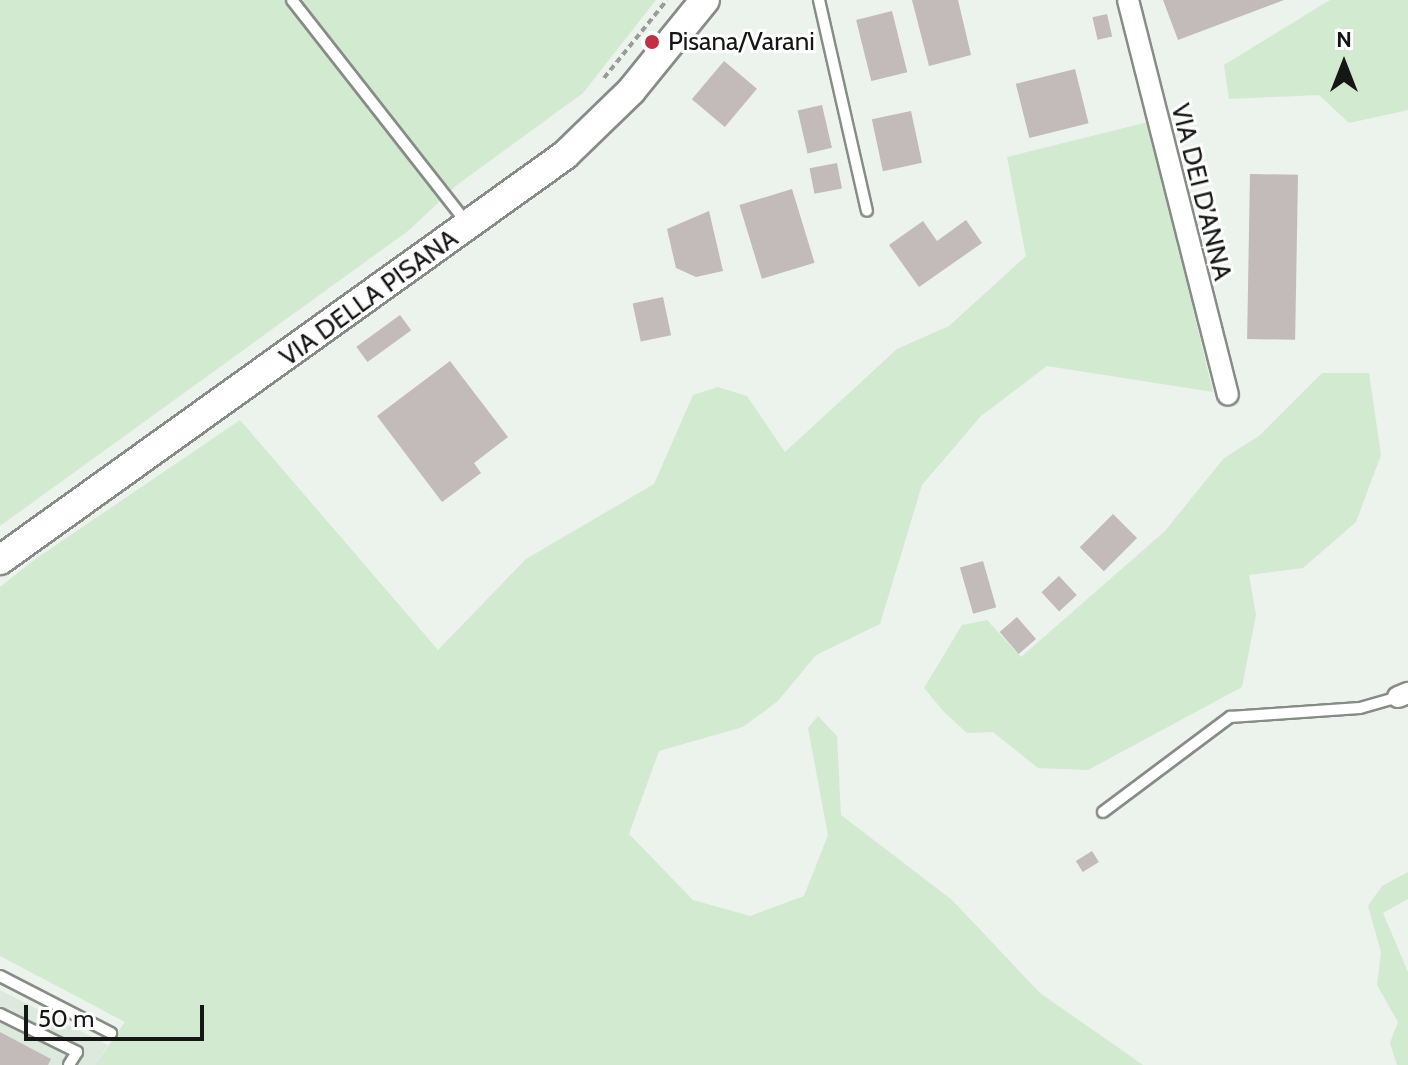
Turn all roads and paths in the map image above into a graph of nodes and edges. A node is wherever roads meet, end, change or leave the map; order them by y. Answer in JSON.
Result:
{"nodes":[{"id":1,"x":292,"y":0,"type":"edge"},
{"id":2,"x":705,"y":0,"type":"edge"},
{"id":3,"x":819,"y":0,"type":"edge"},
{"id":4,"x":1128,"y":0,"type":"edge"},
{"id":5,"x":867,"y":211,"type":"dead end"},
{"id":6,"x":470,"y":226,"type":"junction"},
{"id":7,"x":1228,"y":395,"type":"dead end"},
{"id":8,"x":0,"y":560,"type":"edge"},
{"id":9,"x":1403,"y":695,"type":"edge"},
{"id":10,"x":1103,"y":812,"type":"dead end"},
{"id":11,"x":0,"y":976,"type":"edge"},
{"id":12,"x":0,"y":1014,"type":"edge"},
{"id":13,"x":111,"y":1033,"type":"dead end"},
{"id":14,"x":69,"y":1065,"type":"edge"}],
"edges":[{"from":1,"to":6,"type":"lane"},
{"from":2,"to":6,"type":"main road","name":"VIA DELLA PISANA"},
{"from":3,"to":5,"type":"lane"},
{"from":4,"to":7,"type":"street","name":"VIA DEI D’ANNA"},
{"from":6,"to":8,"type":"main road","name":"VIA DELLA PISANA"},
{"from":9,"to":10,"type":"lane"},
{"from":11,"to":13,"type":"lane"},
{"from":12,"to":14,"type":"lane"}]}
